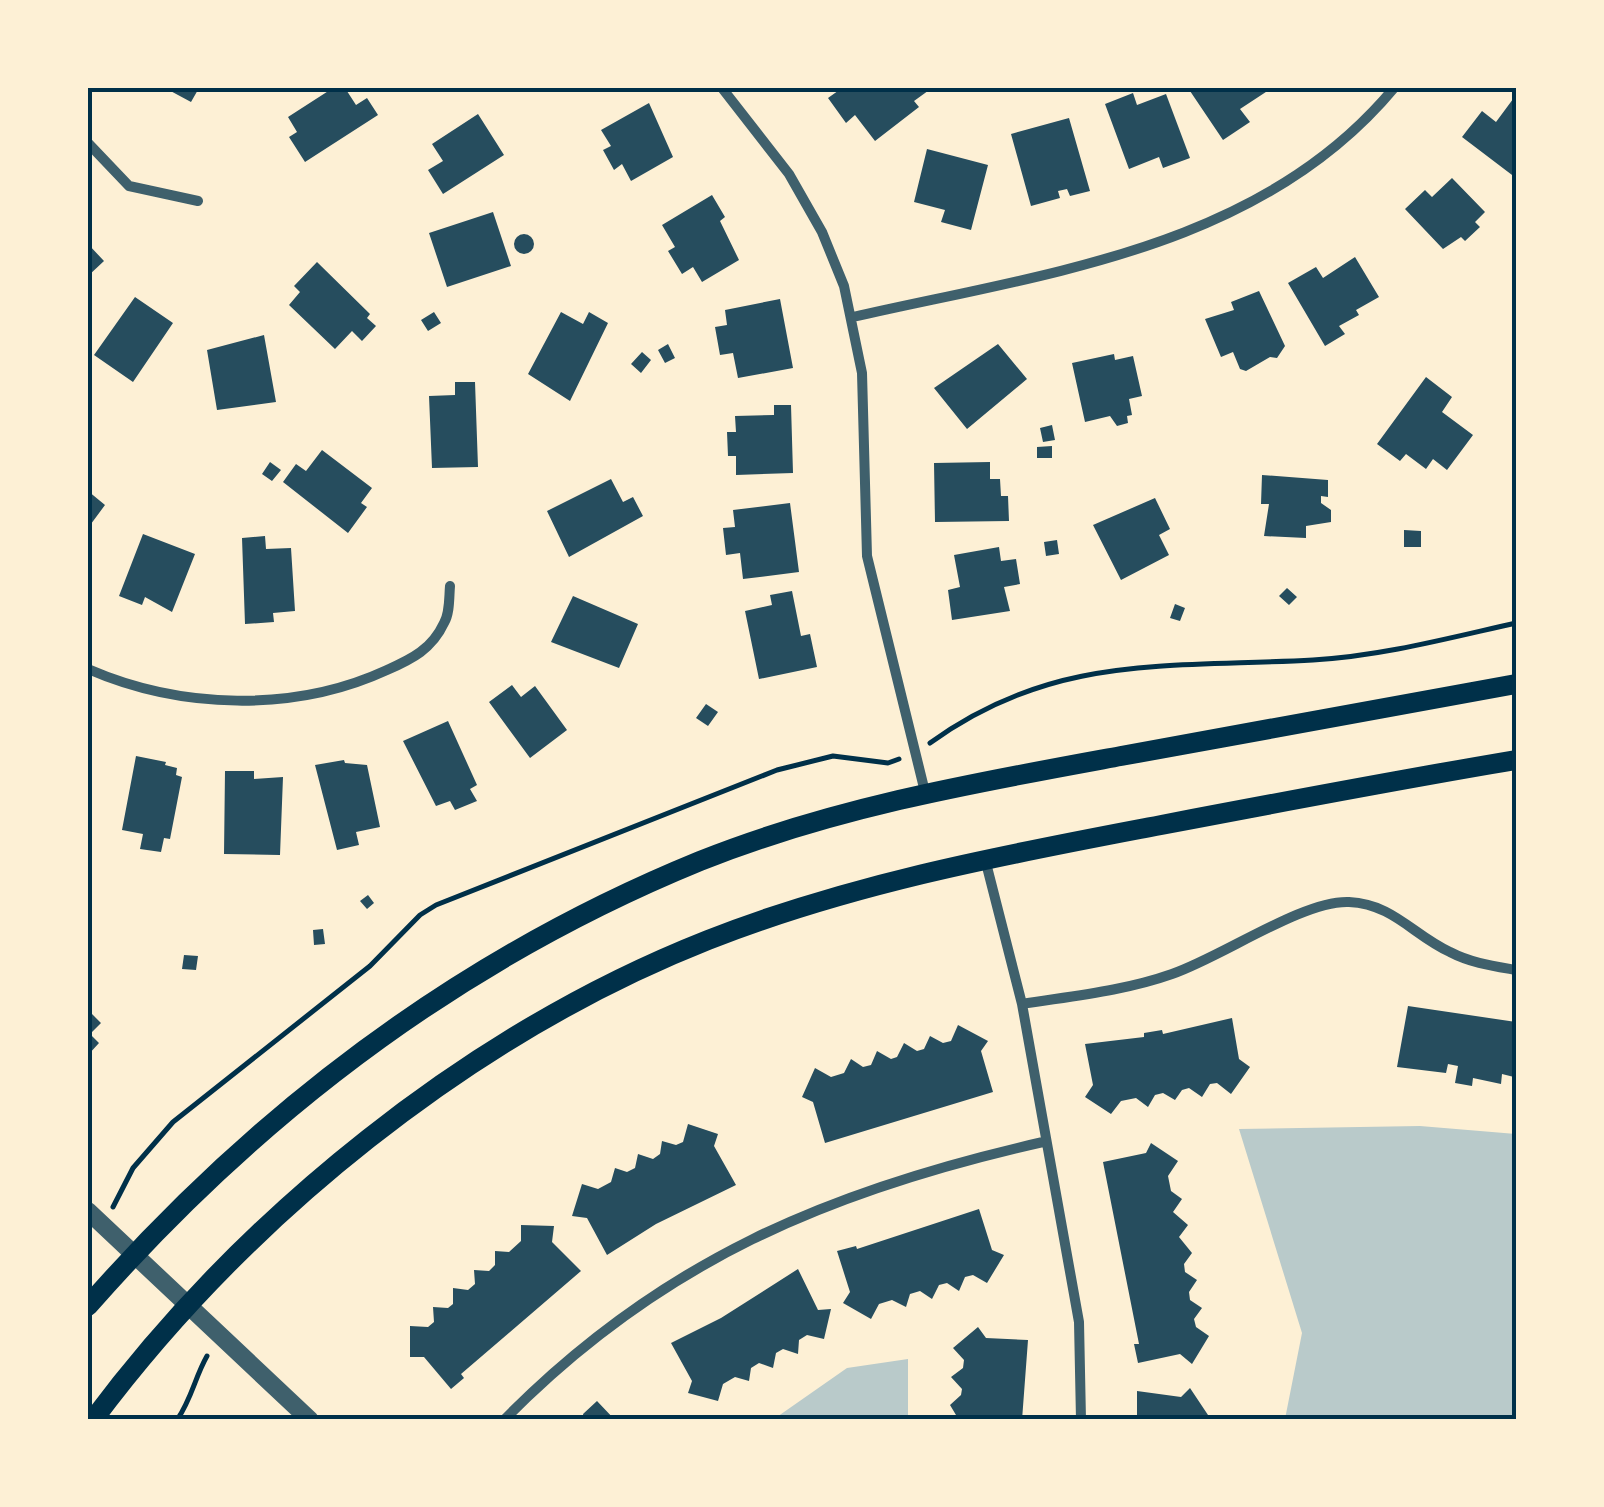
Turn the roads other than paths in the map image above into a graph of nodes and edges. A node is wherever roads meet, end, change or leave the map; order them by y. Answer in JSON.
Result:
{"nodes":[{"id":1,"x":722,"y":88,"type":"edge"},
{"id":2,"x":1394,"y":88,"type":"edge"},
{"id":3,"x":88,"y":142,"type":"edge"},
{"id":4,"x":198,"y":201,"type":"dead end"},
{"id":5,"x":852,"y":318,"type":"junction"},
{"id":6,"x":450,"y":586,"type":"dead end"},
{"id":7,"x":88,"y":669,"type":"edge"},
{"id":8,"x":1516,"y":684,"type":"edge"},
{"id":9,"x":1516,"y":760,"type":"edge"},
{"id":10,"x":925,"y":792,"type":"junction"},
{"id":11,"x":985,"y":858,"type":"junction"},
{"id":12,"x":1516,"y":970,"type":"edge"},
{"id":13,"x":1022,"y":1004,"type":"junction"},
{"id":14,"x":1043,"y":1142,"type":"junction"},
{"id":15,"x":88,"y":1211,"type":"edge"},
{"id":16,"x":134,"y":1254,"type":"junction"},
{"id":17,"x":88,"y":1306,"type":"edge"},
{"id":18,"x":188,"y":1306,"type":"junction"},
{"id":19,"x":92,"y":1420,"type":"edge"},
{"id":20,"x":310,"y":1420,"type":"edge"},
{"id":21,"x":504,"y":1420,"type":"edge"},
{"id":22,"x":1080,"y":1420,"type":"edge"}],
"edges":[{"from":1,"to":5,"type":"street"},
{"from":2,"to":5,"type":"street"},
{"from":3,"to":4,"type":"street"},
{"from":5,"to":10,"type":"street"},
{"from":6,"to":7,"type":"street"},
{"from":8,"to":10,"type":"main road"},
{"from":9,"to":11,"type":"main road"},
{"from":10,"to":16,"type":"main road"},
{"from":11,"to":13,"type":"street"},
{"from":11,"to":18,"type":"main road"},
{"from":12,"to":13,"type":"street"},
{"from":13,"to":14,"type":"street"},
{"from":14,"to":21,"type":"street"},
{"from":14,"to":22,"type":"street"},
{"from":15,"to":16,"type":"street"},
{"from":16,"to":17,"type":"main road"},
{"from":16,"to":18,"type":"street"},
{"from":18,"to":19,"type":"main road"},
{"from":18,"to":20,"type":"street"}]}
